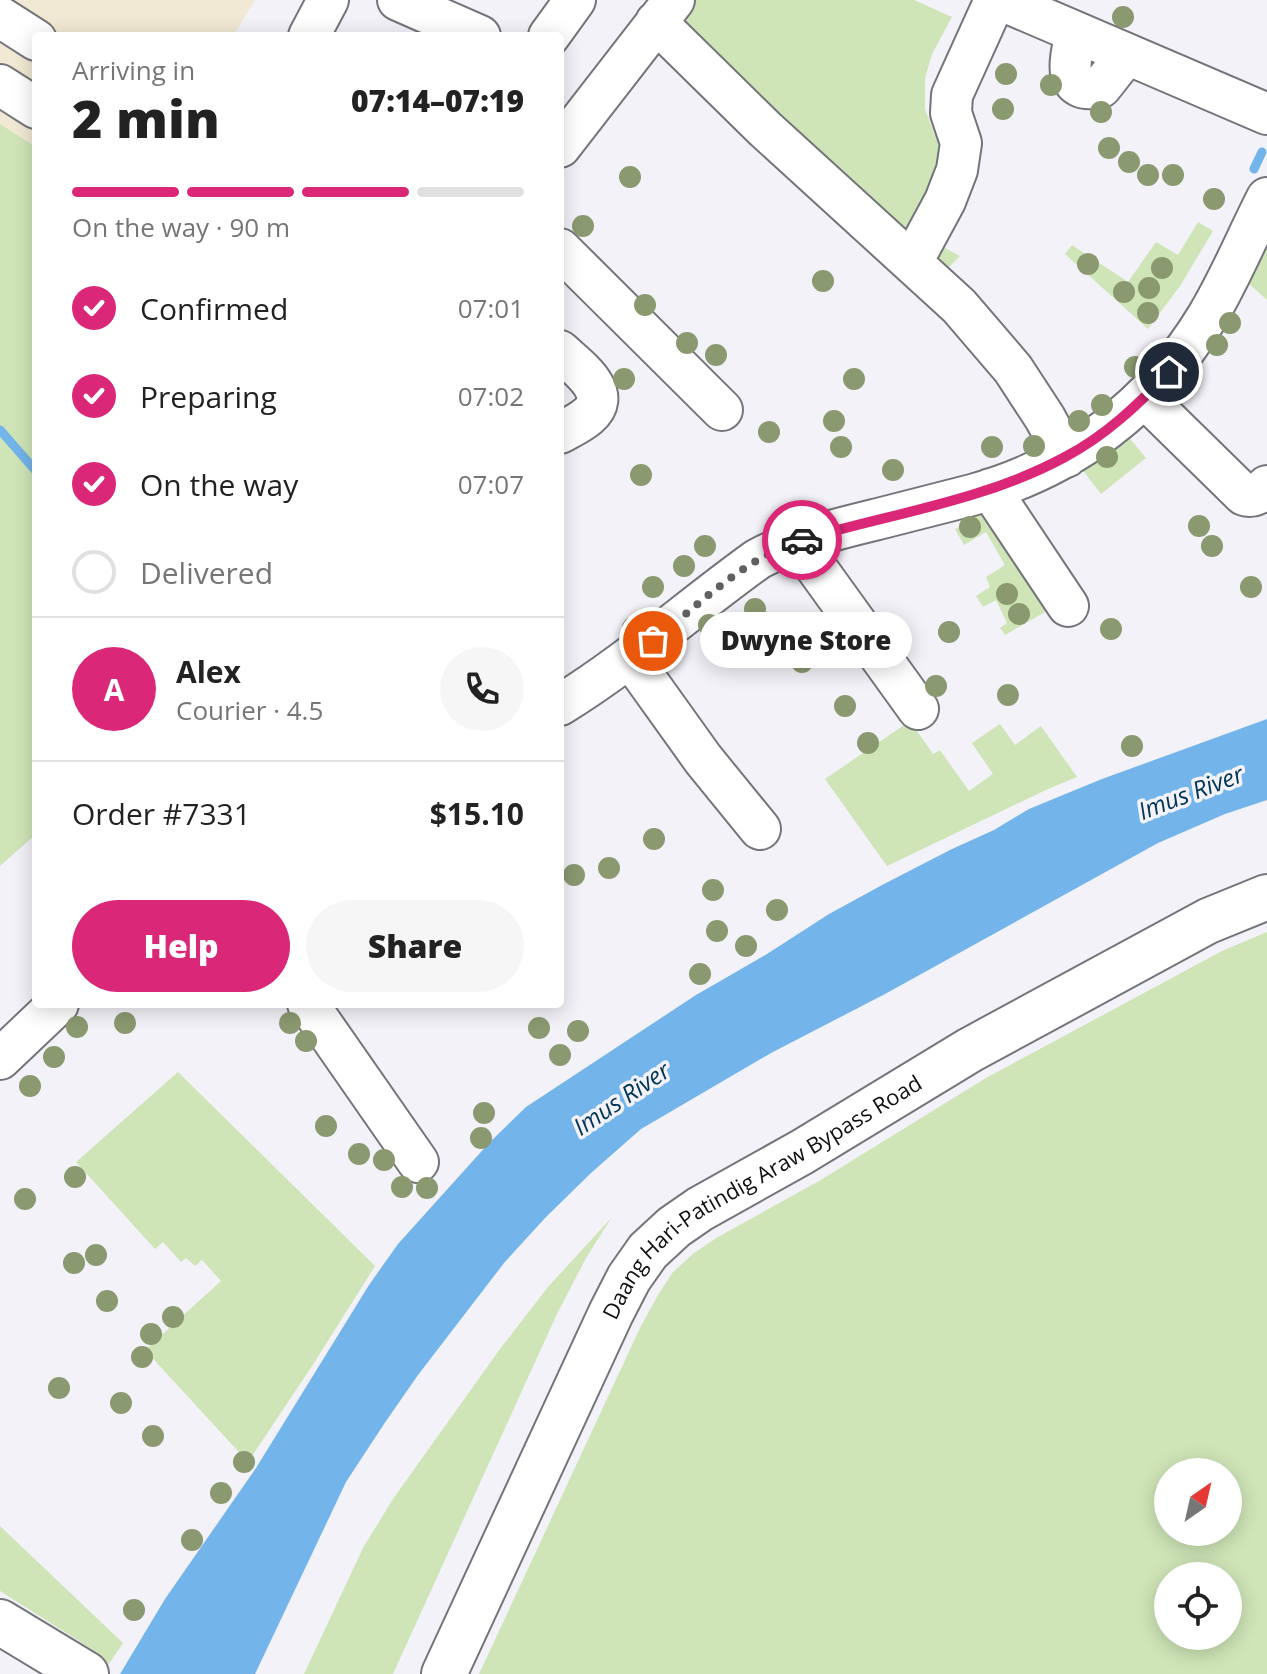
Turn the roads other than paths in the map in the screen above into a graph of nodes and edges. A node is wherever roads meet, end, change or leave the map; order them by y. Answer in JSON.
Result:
{"nodes":[{"id":1,"x":328,"y":0,"type":"edge"},
{"id":2,"x":398,"y":0,"type":"edge"},
{"id":3,"x":575,"y":0,"type":"edge"},
{"id":4,"x":998,"y":0,"type":"edge"},
{"id":5,"x":665,"y":11,"type":"edge"},
{"id":6,"x":0,"y":17,"type":"edge"},
{"id":7,"x":1067,"y":19,"type":"edge"},
{"id":8,"x":311,"y":32,"type":"edge"},
{"id":9,"x":471,"y":32,"type":"edge"},
{"id":10,"x":552,"y":32,"type":"edge"},
{"id":11,"x":32,"y":37,"type":"edge"},
{"id":12,"x":0,"y":85,"type":"edge"},
{"id":13,"x":32,"y":105,"type":"edge"},
{"id":14,"x":1267,"y":114,"type":"edge"},
{"id":15,"x":564,"y":142,"type":"edge"},
{"id":16,"x":1267,"y":198,"type":"edge"},
{"id":17,"x":564,"y":253,"type":"edge"},
{"id":18,"x":912,"y":262,"type":"junction"},
{"id":19,"x":564,"y":355,"type":"edge"},
{"id":20,"x":1145,"y":398,"type":"junction"},
{"id":21,"x":722,"y":410,"type":"dead end"},
{"id":22,"x":564,"y":430,"type":"edge"},
{"id":23,"x":1066,"y":457,"type":"junction"},
{"id":24,"x":1267,"y":486,"type":"edge"},
{"id":25,"x":990,"y":489,"type":"junction"},
{"id":26,"x":797,"y":541,"type":"junction"},
{"id":27,"x":1068,"y":606,"type":"dead end"},
{"id":28,"x":630,"y":657,"type":"junction"},
{"id":29,"x":564,"y":703,"type":"edge"},
{"id":30,"x":918,"y":709,"type":"dead end"},
{"id":31,"x":760,"y":829,"type":"dead end"},
{"id":32,"x":1267,"y":897,"type":"edge"},
{"id":33,"x":54,"y":1008,"type":"edge"},
{"id":34,"x":311,"y":1008,"type":"edge"},
{"id":35,"x":0,"y":1059,"type":"edge"},
{"id":36,"x":418,"y":1162,"type":"dead end"},
{"id":37,"x":0,"y":1622,"type":"edge"},
{"id":38,"x":85,"y":1674,"type":"edge"},
{"id":39,"x":444,"y":1674,"type":"edge"}],
"edges":[{"from":1,"to":8,"type":"street"},
{"from":2,"to":9,"type":"street"},
{"from":3,"to":10,"type":"street"},
{"from":4,"to":7,"type":"street"},
{"from":4,"to":18,"type":"street"},
{"from":5,"to":15,"type":"street"},
{"from":5,"to":18,"type":"street"},
{"from":6,"to":11,"type":"street"},
{"from":7,"to":14,"type":"street"},
{"from":12,"to":13,"type":"street"},
{"from":16,"to":20,"type":"street"},
{"from":17,"to":21,"type":"street"},
{"from":18,"to":23,"type":"street"},
{"from":19,"to":22,"type":"street"},
{"from":20,"to":23,"type":"street"},
{"from":20,"to":24,"type":"street"},
{"from":23,"to":25,"type":"street"},
{"from":25,"to":26,"type":"street"},
{"from":25,"to":27,"type":"street"},
{"from":26,"to":28,"type":"street"},
{"from":26,"to":30,"type":"street"},
{"from":28,"to":29,"type":"street"},
{"from":28,"to":31,"type":"street"},
{"from":32,"to":39,"type":"main road","name":"Daang Hari-Patindig Araw Bypass Road"},
{"from":33,"to":35,"type":"street"},
{"from":34,"to":36,"type":"street"},
{"from":37,"to":38,"type":"main road"}]}
